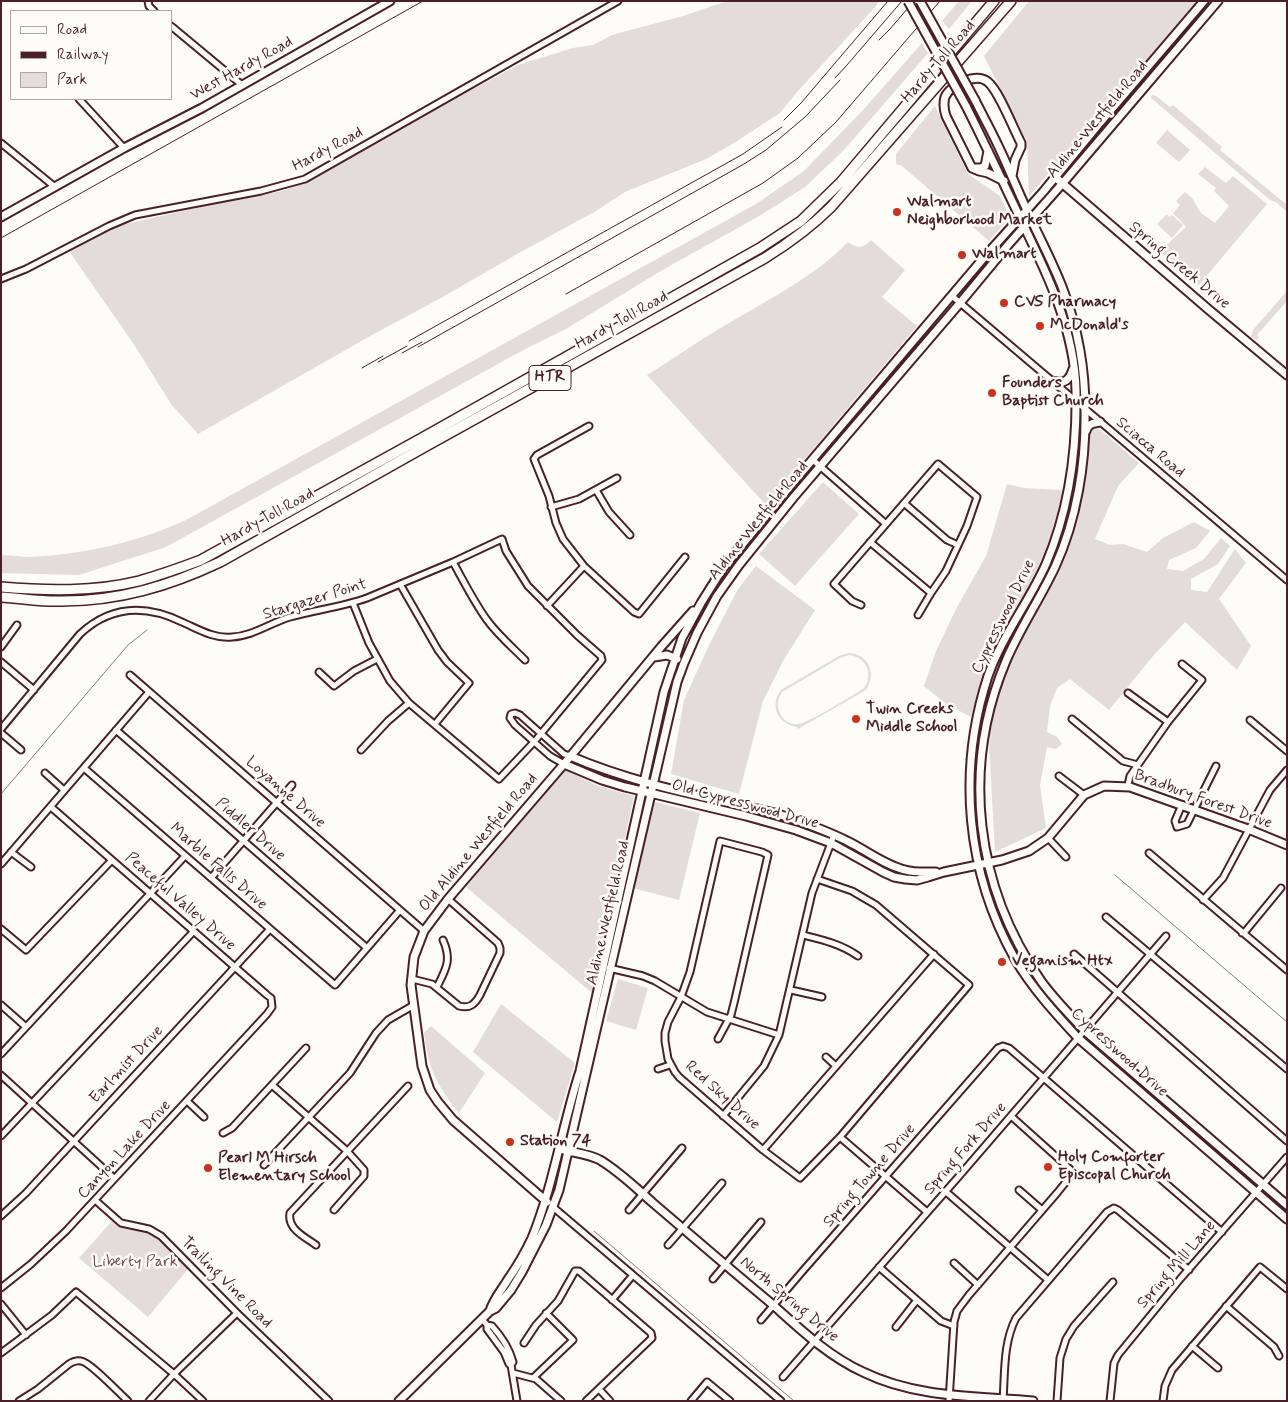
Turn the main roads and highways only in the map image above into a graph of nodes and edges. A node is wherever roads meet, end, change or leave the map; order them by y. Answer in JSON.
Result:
{"nodes":[{"id":1,"x":390,"y":1,"type":"edge"},
{"id":2,"x":908,"y":1,"type":"edge"},
{"id":3,"x":920,"y":1,"type":"edge"},
{"id":4,"x":994,"y":1,"type":"edge"},
{"id":5,"x":1011,"y":1,"type":"edge"},
{"id":6,"x":1204,"y":1,"type":"edge"},
{"id":7,"x":1218,"y":1,"type":"edge"},
{"id":8,"x":1185,"y":23,"type":"junction"},
{"id":9,"x":1193,"y":30,"type":"junction"},
{"id":10,"x":1142,"y":74,"type":"junction"},
{"id":11,"x":1150,"y":81,"type":"junction"},
{"id":12,"x":1098,"y":126,"type":"junction"},
{"id":13,"x":1105,"y":133,"type":"junction"},
{"id":14,"x":1000,"y":150,"type":"junction"},
{"id":15,"x":988,"y":151,"type":"junction"},
{"id":16,"x":1019,"y":151,"type":"junction"},
{"id":17,"x":972,"y":168,"type":"junction"},
{"id":18,"x":1012,"y":176,"type":"junction"},
{"id":19,"x":1055,"y":177,"type":"junction"},
{"id":20,"x":1004,"y":181,"type":"junction"},
{"id":21,"x":1062,"y":184,"type":"junction"},
{"id":22,"x":1043,"y":192,"type":"junction"},
{"id":23,"x":1020,"y":194,"type":"junction"},
{"id":24,"x":1027,"y":210,"type":"junction"},
{"id":25,"x":1,"y":217,"type":"edge"},
{"id":26,"x":1020,"y":217,"type":"junction"},
{"id":27,"x":1031,"y":219,"type":"junction"},
{"id":28,"x":1025,"y":226,"type":"junction"},
{"id":29,"x":1032,"y":243,"type":"junction"},
{"id":30,"x":1008,"y":245,"type":"junction"},
{"id":31,"x":1069,"y":308,"type":"junction"},
{"id":32,"x":1060,"y":311,"type":"junction"},
{"id":33,"x":899,"y":358,"type":"junction"},
{"id":34,"x":907,"y":365,"type":"junction"},
{"id":35,"x":1073,"y":369,"type":"junction"},
{"id":36,"x":1287,"y":375,"type":"edge"},
{"id":37,"x":1052,"y":381,"type":"road end"},
{"id":38,"x":1100,"y":422,"type":"road end"},
{"id":39,"x":1084,"y":437,"type":"junction"},
{"id":40,"x":1071,"y":475,"type":"junction"},
{"id":41,"x":1080,"y":480,"type":"junction"},
{"id":42,"x":747,"y":540,"type":"junction"},
{"id":43,"x":754,"y":547,"type":"junction"},
{"id":44,"x":1050,"y":554,"type":"junction"},
{"id":45,"x":1058,"y":559,"type":"junction"},
{"id":46,"x":1,"y":587,"type":"edge"},
{"id":47,"x":1,"y":597,"type":"edge"},
{"id":48,"x":701,"y":603,"type":"junction"},
{"id":49,"x":1010,"y":629,"type":"junction"},
{"id":50,"x":1018,"y":635,"type":"junction"},
{"id":51,"x":654,"y":657,"type":"junction"},
{"id":52,"x":674,"y":658,"type":"junction"},
{"id":53,"x":684,"y":662,"type":"junction"},
{"id":54,"x":980,"y":706,"type":"junction"},
{"id":55,"x":660,"y":707,"type":"junction"},
{"id":56,"x":990,"y":709,"type":"junction"},
{"id":57,"x":669,"y":710,"type":"junction"},
{"id":58,"x":570,"y":756,"type":"junction"},
{"id":59,"x":564,"y":764,"type":"junction"},
{"id":60,"x":644,"y":782,"type":"junction"},
{"id":61,"x":653,"y":785,"type":"junction"},
{"id":62,"x":970,"y":787,"type":"junction"},
{"id":63,"x":980,"y":788,"type":"junction"},
{"id":64,"x":641,"y":791,"type":"junction"},
{"id":65,"x":651,"y":794,"type":"junction"},
{"id":66,"x":749,"y":807,"type":"junction"},
{"id":67,"x":746,"y":816,"type":"junction"},
{"id":68,"x":1287,"y":845,"type":"edge"},
{"id":69,"x":859,"y":848,"type":"junction"},
{"id":70,"x":855,"y":857,"type":"junction"},
{"id":71,"x":627,"y":860,"type":"junction"},
{"id":72,"x":635,"y":862,"type":"junction"},
{"id":73,"x":988,"y":864,"type":"junction"},
{"id":74,"x":978,"y":865,"type":"junction"},
{"id":75,"x":944,"y":872,"type":"junction"},
{"id":76,"x":619,"y":915,"type":"junction"},
{"id":77,"x":1023,"y":953,"type":"junction"},
{"id":78,"x":1015,"y":958,"type":"junction"},
{"id":79,"x":581,"y":1077,"type":"junction"},
{"id":80,"x":1170,"y":1106,"type":"junction"},
{"id":81,"x":1164,"y":1112,"type":"junction"},
{"id":82,"x":559,"y":1148,"type":"junction"},
{"id":83,"x":568,"y":1151,"type":"junction"},
{"id":84,"x":545,"y":1199,"type":"junction"},
{"id":85,"x":1287,"y":1205,"type":"edge"},
{"id":86,"x":553,"y":1207,"type":"junction"},
{"id":87,"x":1287,"y":1219,"type":"edge"},
{"id":88,"x":490,"y":1311,"type":"junction"},
{"id":89,"x":949,"y":1398,"type":"edge"},
{"id":90,"x":1003,"y":1400,"type":"edge"},
{"id":91,"x":399,"y":1401,"type":"edge"},
{"id":92,"x":1034,"y":1401,"type":"edge"}],
"edges":[{"from":1,"to":25,"type":"main road","name":"West Hardy Road"},
{"from":2,"to":15,"type":"main road","name":"Cypresswood Drive","bridge":true},
{"from":3,"to":14,"type":"main road","name":"Cypresswood Drive","bridge":true},
{"from":4,"to":46,"type":"highway","name":"Hardy Toll Road","number":"HTR"},
{"from":5,"to":47,"type":"highway","name":"Hardy Toll Road","number":"HTR"},
{"from":6,"to":8,"type":"main road","name":"Aldine Westfield Road"},
{"from":7,"to":9,"type":"main road","name":"Aldine Westfield Road"},
{"from":8,"to":9,"type":"main road"},
{"from":8,"to":10,"type":"main road","name":"Aldine Westfield Road"},
{"from":9,"to":11,"type":"main road","name":"Aldine Westfield Road"},
{"from":10,"to":11,"type":"main road"},
{"from":10,"to":12,"type":"main road","name":"Aldine Westfield Road"},
{"from":11,"to":13,"type":"main road","name":"Aldine Westfield Road"},
{"from":12,"to":13,"type":"main road"},
{"from":12,"to":19,"type":"main road","name":"Aldine Westfield Road"},
{"from":13,"to":21,"type":"main road","name":"Aldine Westfield Road"},
{"from":14,"to":16,"type":"main road"},
{"from":14,"to":18,"type":"main road","name":"Cypresswood Drive"},
{"from":15,"to":17,"type":"main road"},
{"from":15,"to":20,"type":"main road","name":"Cypresswood Drive"},
{"from":16,"to":17,"type":"main road"},
{"from":16,"to":18,"type":"main road"},
{"from":17,"to":20,"type":"main road"},
{"from":18,"to":23,"type":"main road","name":"Cypresswood Drive"},
{"from":19,"to":21,"type":"main road","name":"Spring Creek Drive"},
{"from":19,"to":22,"type":"main road","name":"Aldine Westfield Road"},
{"from":20,"to":26,"type":"main road","name":"Cypresswood Drive"},
{"from":21,"to":27,"type":"main road","name":"Aldine Westfield Road"},
{"from":21,"to":36,"type":"main road","name":"Spring Creek Drive"},
{"from":22,"to":23,"type":"main road"},
{"from":22,"to":24,"type":"main road","name":"Aldine Westfield Road"},
{"from":23,"to":24,"type":"main road","name":"Cypresswood Drive"},
{"from":24,"to":26,"type":"main road","name":"Aldine Westfield Road"},
{"from":24,"to":27,"type":"main road","name":"Cypresswood Drive"},
{"from":26,"to":28,"type":"main road","name":"Cypresswood Drive"},
{"from":26,"to":33,"type":"main road","name":"Aldine Westfield Road"},
{"from":27,"to":28,"type":"main road","name":"Aldine Westfield Road"},
{"from":27,"to":31,"type":"main road","name":"Cypresswood Drive"},
{"from":28,"to":29,"type":"main road","name":"Cypresswood Drive"},
{"from":28,"to":30,"type":"main road","name":"Aldine Westfield Road"},
{"from":29,"to":30,"type":"main road"},
{"from":29,"to":32,"type":"main road","name":"Cypresswood Drive"},
{"from":30,"to":34,"type":"main road","name":"Aldine Westfield Road"},
{"from":31,"to":32,"type":"main road"},
{"from":31,"to":39,"type":"main road","name":"Cypresswood Drive"},
{"from":32,"to":35,"type":"main road","name":"Cypresswood Drive"},
{"from":33,"to":34,"type":"main road"},
{"from":33,"to":42,"type":"main road","name":"Aldine Westfield Road"},
{"from":34,"to":43,"type":"main road","name":"Aldine Westfield Road"},
{"from":35,"to":37,"type":"main road"},
{"from":35,"to":40,"type":"main road","name":"Cypresswood Drive"},
{"from":38,"to":39,"type":"main road"},
{"from":39,"to":41,"type":"main road","name":"Cypresswood Drive"},
{"from":40,"to":41,"type":"main road"},
{"from":40,"to":44,"type":"main road","name":"Cypresswood Drive"},
{"from":41,"to":45,"type":"main road","name":"Cypresswood Drive"},
{"from":42,"to":43,"type":"main road"},
{"from":42,"to":48,"type":"main road","name":"Aldine Westfield Road"},
{"from":43,"to":53,"type":"main road","name":"Aldine Westfield Road"},
{"from":44,"to":45,"type":"main road"},
{"from":44,"to":49,"type":"main road","name":"Cypresswood Drive"},
{"from":45,"to":50,"type":"main road","name":"Cypresswood Drive"},
{"from":48,"to":51,"type":"main road","name":"Old Aldine Westfield Road"},
{"from":48,"to":52,"type":"main road","name":"Aldine Westfield Road"},
{"from":49,"to":50,"type":"main road"},
{"from":49,"to":54,"type":"main road","name":"Cypresswood Drive"},
{"from":50,"to":56,"type":"main road","name":"Cypresswood Drive"},
{"from":51,"to":52,"type":"main road"},
{"from":51,"to":58,"type":"main road","name":"Old Aldine Westfield Road"},
{"from":52,"to":53,"type":"main road"},
{"from":52,"to":55,"type":"main road","name":"Aldine Westfield Road"},
{"from":53,"to":57,"type":"main road","name":"Aldine Westfield Road"},
{"from":54,"to":56,"type":"main road"},
{"from":54,"to":62,"type":"main road","name":"Cypresswood Drive"},
{"from":55,"to":57,"type":"main road"},
{"from":55,"to":60,"type":"main road","name":"Aldine Westfield Road"},
{"from":56,"to":63,"type":"main road","name":"Cypresswood Drive"},
{"from":57,"to":61,"type":"main road","name":"Aldine Westfield Road"},
{"from":58,"to":59,"type":"main road","name":"Old Aldine Westfield Road"},
{"from":58,"to":60,"type":"main road","name":"Old Cypresswood Drive"},
{"from":59,"to":64,"type":"main road","name":"Old Cypresswood Drive"},
{"from":59,"to":84,"type":"main road","name":"Old Aldine Westfield Road"},
{"from":60,"to":61,"type":"main road","name":"Old Cypresswood Drive"},
{"from":60,"to":64,"type":"main road","name":"Aldine Westfield Road"},
{"from":61,"to":65,"type":"main road","name":"Aldine Westfield Road"},
{"from":61,"to":66,"type":"main road","name":"Old Cypresswood Drive"},
{"from":62,"to":63,"type":"main road"},
{"from":62,"to":74,"type":"main road","name":"Cypresswood Drive"},
{"from":63,"to":73,"type":"main road","name":"Cypresswood Drive"},
{"from":64,"to":65,"type":"main road","name":"Old Cypresswood Drive"},
{"from":64,"to":71,"type":"main road","name":"Aldine Westfield Road"},
{"from":65,"to":67,"type":"main road","name":"Old Cypresswood Drive"},
{"from":65,"to":72,"type":"main road","name":"Aldine Westfield Road"},
{"from":66,"to":67,"type":"main road"},
{"from":66,"to":69,"type":"main road","name":"Old Cypresswood Drive"},
{"from":67,"to":70,"type":"main road","name":"Old Cypresswood Drive"},
{"from":68,"to":73,"type":"main road","name":"Bradbury Forest Drive"},
{"from":69,"to":70,"type":"main road"},
{"from":69,"to":75,"type":"main road","name":"Old Cypresswood Drive"},
{"from":70,"to":75,"type":"main road","name":"Old Cypresswood Drive"},
{"from":71,"to":72,"type":"main road"},
{"from":71,"to":76,"type":"main road","name":"Aldine Westfield Road"},
{"from":72,"to":76,"type":"main road","name":"Aldine Westfield Road"},
{"from":73,"to":74,"type":"main road","name":"Old Cypresswood Drive"},
{"from":73,"to":77,"type":"main road","name":"Cypresswood Drive"},
{"from":74,"to":75,"type":"main road","name":"Old Cypresswood Drive"},
{"from":74,"to":78,"type":"main road","name":"Cypresswood Drive"},
{"from":76,"to":79,"type":"main road","name":"Aldine Westfield Road"},
{"from":77,"to":78,"type":"main road"},
{"from":77,"to":80,"type":"main road","name":"Cypresswood Drive"},
{"from":78,"to":81,"type":"main road","name":"Cypresswood Drive"},
{"from":79,"to":82,"type":"main road","name":"Aldine Westfield Road"},
{"from":79,"to":83,"type":"main road","name":"Aldine Westfield Road"},
{"from":80,"to":81,"type":"main road"},
{"from":80,"to":85,"type":"main road","name":"Cypresswood Drive"},
{"from":81,"to":87,"type":"main road","name":"Cypresswood Drive"},
{"from":82,"to":83,"type":"main road","name":"North Spring Drive"},
{"from":82,"to":84,"type":"main road","name":"Aldine Westfield Road"},
{"from":83,"to":86,"type":"main road","name":"Aldine Westfield Road"},
{"from":83,"to":89,"type":"main road","name":"North Spring Drive"},
{"from":84,"to":86,"type":"main road","name":"Old Aldine Westfield Road"},
{"from":84,"to":88,"type":"main road","name":"Aldine Westfield Road"},
{"from":86,"to":88,"type":"main road","name":"Aldine Westfield Road"},
{"from":88,"to":91,"type":"main road","name":"Aldine Westfield Road"},
{"from":89,"to":90,"type":"main road","name":"North Spring Drive"},
{"from":90,"to":92,"type":"main road","name":"North Spring Drive"}]}
